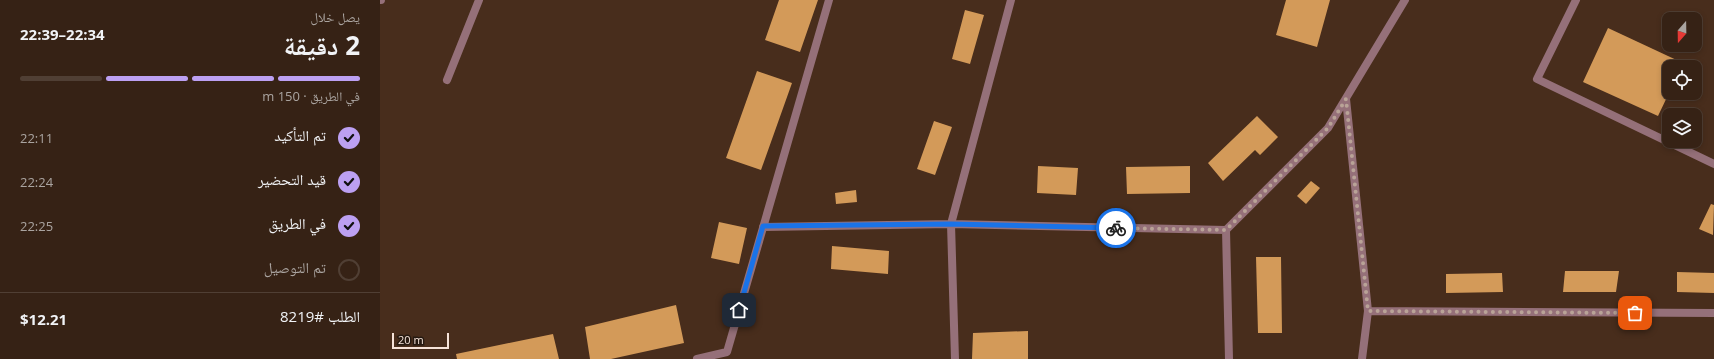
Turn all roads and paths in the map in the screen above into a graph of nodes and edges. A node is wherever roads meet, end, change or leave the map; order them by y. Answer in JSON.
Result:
{"nodes":[{"id":1,"x":479,"y":0,"type":"edge"},
{"id":2,"x":829,"y":0,"type":"edge"},
{"id":3,"x":1011,"y":0,"type":"edge"},
{"id":4,"x":1405,"y":0,"type":"edge"},
{"id":5,"x":1576,"y":0,"type":"edge"},
{"id":6,"x":447,"y":80,"type":"dead end"},
{"id":7,"x":1346,"y":99,"type":"junction"},
{"id":8,"x":1714,"y":164,"type":"edge"},
{"id":9,"x":951,"y":224,"type":"junction"},
{"id":10,"x":763,"y":226,"type":"junction"},
{"id":11,"x":1226,"y":230,"type":"junction"},
{"id":12,"x":1368,"y":311,"type":"junction"},
{"id":13,"x":1714,"y":313,"type":"edge"},
{"id":14,"x":697,"y":359,"type":"edge"},
{"id":15,"x":955,"y":359,"type":"edge"},
{"id":16,"x":1229,"y":359,"type":"edge"},
{"id":17,"x":1362,"y":359,"type":"edge"}],
"edges":[{"from":1,"to":6,"type":"street"},
{"from":2,"to":10,"type":"street"},
{"from":3,"to":9,"type":"street"},
{"from":4,"to":7,"type":"street"},
{"from":5,"to":8,"type":"street"},
{"from":7,"to":11,"type":"street"},
{"from":7,"to":12,"type":"street"},
{"from":9,"to":10,"type":"street"},
{"from":9,"to":11,"type":"street"},
{"from":9,"to":15,"type":"street"},
{"from":10,"to":14,"type":"street"},
{"from":11,"to":16,"type":"street"},
{"from":12,"to":13,"type":"street"},
{"from":12,"to":17,"type":"street"}]}
